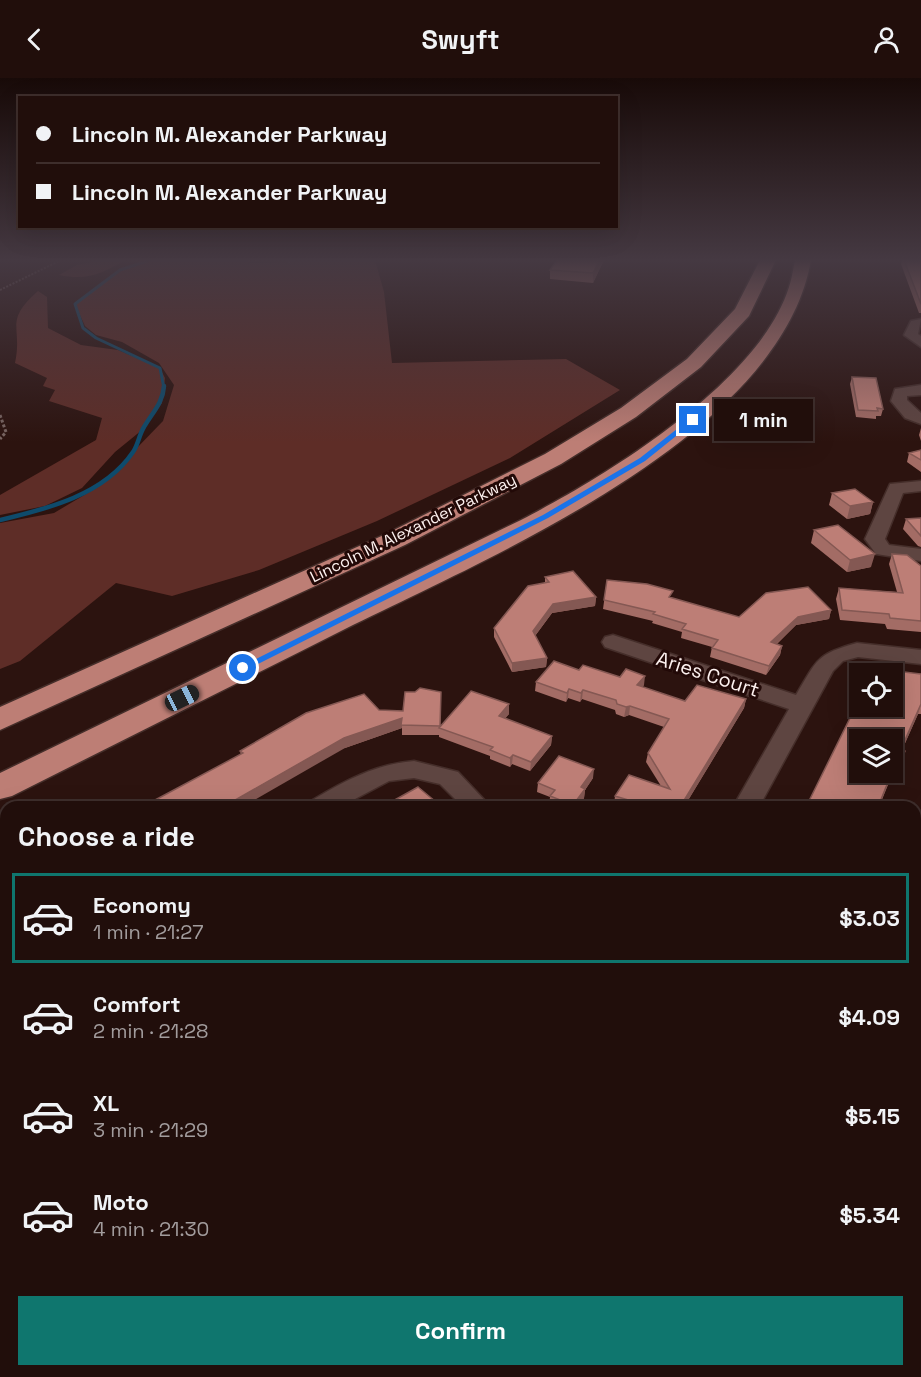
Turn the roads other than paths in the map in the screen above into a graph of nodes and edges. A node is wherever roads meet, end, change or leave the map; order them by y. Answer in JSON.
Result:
{"nodes":[{"id":1,"x":734,"y":321,"type":"edge"},
{"id":2,"x":781,"y":321,"type":"edge"},
{"id":3,"x":921,"y":323,"type":"edge"},
{"id":4,"x":921,"y":343,"type":"edge"},
{"id":5,"x":921,"y":390,"type":"edge"},
{"id":6,"x":921,"y":419,"type":"edge"},
{"id":7,"x":921,"y":486,"type":"edge"},
{"id":8,"x":921,"y":555,"type":"edge"},
{"id":9,"x":613,"y":642,"type":"dead end"},
{"id":10,"x":921,"y":657,"type":"edge"},
{"id":11,"x":802,"y":705,"type":"junction"},
{"id":12,"x":0,"y":720,"type":"edge"},
{"id":13,"x":0,"y":787,"type":"edge"},
{"id":14,"x":331,"y":801,"type":"edge"},
{"id":15,"x":472,"y":801,"type":"edge"},
{"id":16,"x":749,"y":801,"type":"edge"}],
"edges":[{"from":1,"to":12,"type":"highway","name":"Lincoln M. Alexander Parkway"},
{"from":2,"to":13,"type":"highway"},
{"from":3,"to":4,"type":"street"},
{"from":5,"to":6,"type":"street"},
{"from":7,"to":8,"type":"street"},
{"from":9,"to":11,"type":"street","name":"Aries Court"},
{"from":10,"to":11,"type":"street"},
{"from":11,"to":16,"type":"street"},
{"from":14,"to":15,"type":"street"}]}
